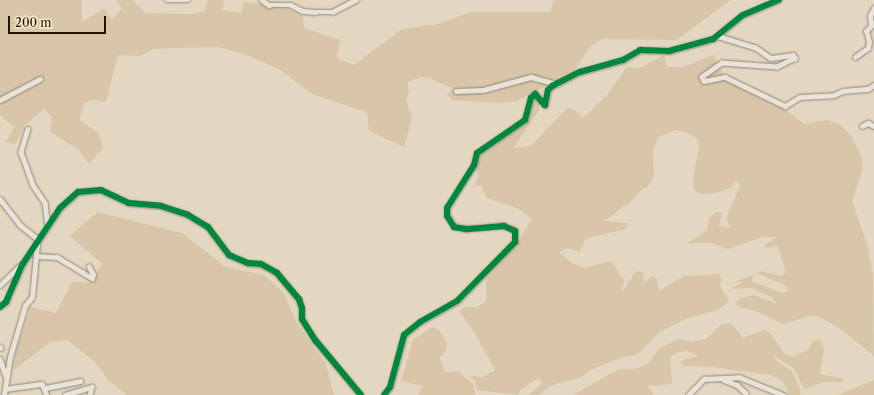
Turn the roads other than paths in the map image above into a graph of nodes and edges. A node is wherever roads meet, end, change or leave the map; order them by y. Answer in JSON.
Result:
{"nodes":[{"id":1,"x":167,"y":0,"type":"edge"},
{"id":2,"x":188,"y":0,"type":"edge"},
{"id":3,"x":262,"y":0,"type":"edge"},
{"id":4,"x":356,"y":0,"type":"edge"},
{"id":5,"x":778,"y":0,"type":"edge"},
{"id":6,"x":874,"y":8,"type":"edge"},
{"id":7,"x":873,"y":24,"type":"edge"},
{"id":8,"x":718,"y":36,"type":"junction"},
{"id":9,"x":855,"y":58,"type":"dead end"},
{"id":10,"x":40,"y":79,"type":"dead end"},
{"id":11,"x":557,"y":84,"type":"junction"},
{"id":12,"x":874,"y":85,"type":"edge"},
{"id":13,"x":456,"y":91,"type":"dead end"},
{"id":14,"x":0,"y":100,"type":"edge"},
{"id":15,"x":862,"y":126,"type":"dead end"},
{"id":16,"x":874,"y":126,"type":"edge"},
{"id":17,"x":28,"y":128,"type":"dead end"},
{"id":18,"x":0,"y":199,"type":"edge"},
{"id":19,"x":48,"y":228,"type":"junction"},
{"id":20,"x":38,"y":242,"type":"junction"},
{"id":21,"x":36,"y":256,"type":"junction"},
{"id":22,"x":25,"y":261,"type":"junction"},
{"id":23,"x":89,"y":267,"type":"dead end"},
{"id":24,"x":0,"y":286,"type":"edge"},
{"id":25,"x":0,"y":307,"type":"edge"},
{"id":26,"x":0,"y":359,"type":"edge"},
{"id":27,"x":6,"y":376,"type":"junction"},
{"id":28,"x":720,"y":380,"type":"junction"},
{"id":29,"x":80,"y":381,"type":"dead end"},
{"id":30,"x":46,"y":388,"type":"junction"},
{"id":31,"x":5,"y":389,"type":"junction"},
{"id":32,"x":746,"y":393,"type":"dead end"},
{"id":33,"x":4,"y":395,"type":"edge"},
{"id":34,"x":47,"y":395,"type":"edge"},
{"id":35,"x":65,"y":395,"type":"edge"},
{"id":36,"x":90,"y":395,"type":"edge"},
{"id":37,"x":361,"y":395,"type":"edge"},
{"id":38,"x":384,"y":395,"type":"edge"},
{"id":39,"x":688,"y":395,"type":"edge"},
{"id":40,"x":784,"y":395,"type":"edge"}],
"edges":[{"from":1,"to":2,"type":"street"},
{"from":3,"to":4,"type":"street"},
{"from":5,"to":8,"type":"street"},
{"from":6,"to":7,"type":"street"},
{"from":7,"to":9,"type":"street"},
{"from":8,"to":11,"type":"street"},
{"from":8,"to":12,"type":"street"},
{"from":10,"to":14,"type":"street"},
{"from":11,"to":13,"type":"street"},
{"from":11,"to":38,"type":"street"},
{"from":15,"to":16,"type":"street"},
{"from":17,"to":19,"type":"street"},
{"from":18,"to":20,"type":"street"},
{"from":19,"to":20,"type":"street"},
{"from":19,"to":37,"type":"street"},
{"from":20,"to":21,"type":"street"},
{"from":20,"to":22,"type":"street"},
{"from":21,"to":23,"type":"street"},
{"from":21,"to":27,"type":"street"},
{"from":22,"to":24,"type":"street"},
{"from":22,"to":25,"type":"street"},
{"from":26,"to":27,"type":"street"},
{"from":27,"to":31,"type":"street"},
{"from":28,"to":32,"type":"street"},
{"from":28,"to":39,"type":"street"},
{"from":28,"to":40,"type":"street"},
{"from":29,"to":30,"type":"street"},
{"from":30,"to":31,"type":"street"},
{"from":30,"to":34,"type":"street"},
{"from":31,"to":33,"type":"street"},
{"from":35,"to":36,"type":"street"}]}
